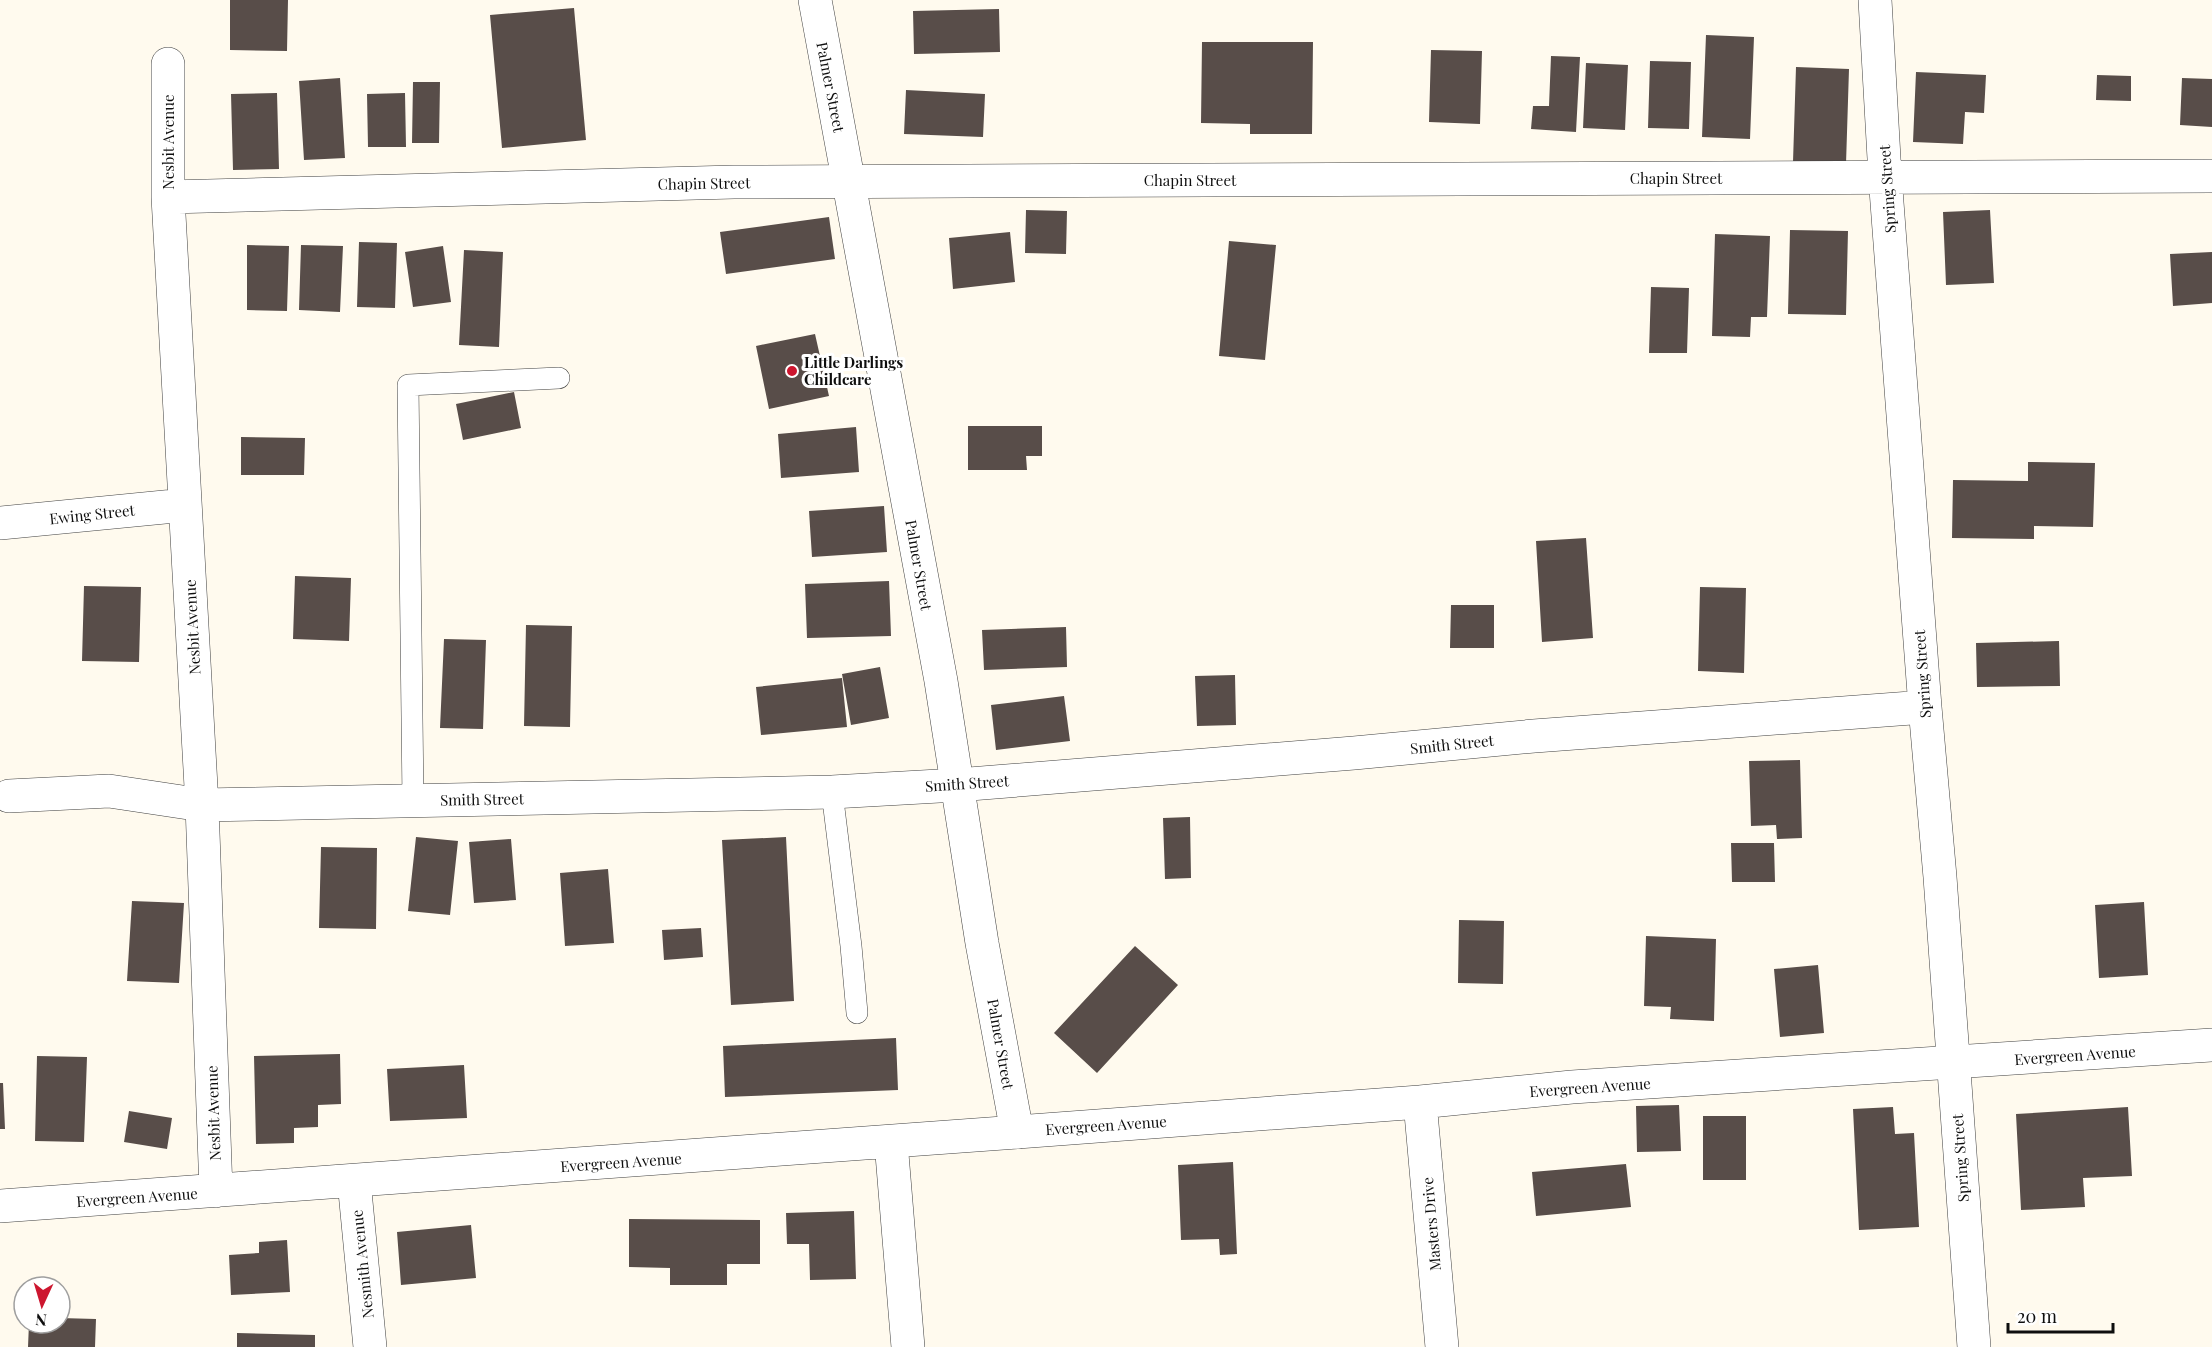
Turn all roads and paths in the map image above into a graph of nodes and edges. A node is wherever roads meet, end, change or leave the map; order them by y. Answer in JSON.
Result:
{"nodes":[{"id":1,"x":815,"y":0,"type":"edge"},
{"id":2,"x":1875,"y":0,"type":"edge"},
{"id":3,"x":168,"y":64,"type":"dead end"},
{"id":4,"x":1885,"y":176,"type":"junction"},
{"id":5,"x":2212,"y":176,"type":"edge"},
{"id":6,"x":849,"y":182,"type":"junction"},
{"id":7,"x":168,"y":197,"type":"junction"},
{"id":8,"x":559,"y":378,"type":"dead end"},
{"id":9,"x":185,"y":505,"type":"junction"},
{"id":10,"x":0,"y":523,"type":"edge"},
{"id":11,"x":1924,"y":707,"type":"junction"},
{"id":12,"x":957,"y":785,"type":"junction"},
{"id":13,"x":832,"y":792,"type":"junction"},
{"id":14,"x":9,"y":796,"type":"dead end"},
{"id":15,"x":413,"y":800,"type":"junction"},
{"id":16,"x":202,"y":805,"type":"junction"},
{"id":17,"x":857,"y":1013,"type":"dead end"},
{"id":18,"x":2212,"y":1045,"type":"edge"},
{"id":19,"x":1954,"y":1063,"type":"junction"},
{"id":20,"x":1420,"y":1102,"type":"junction"},
{"id":21,"x":1017,"y":1132,"type":"junction"},
{"id":22,"x":891,"y":1142,"type":"junction"},
{"id":23,"x":354,"y":1181,"type":"junction"},
{"id":24,"x":216,"y":1191,"type":"junction"},
{"id":25,"x":0,"y":1206,"type":"edge"},
{"id":26,"x":370,"y":1347,"type":"edge"},
{"id":27,"x":908,"y":1347,"type":"edge"},
{"id":28,"x":1442,"y":1347,"type":"edge"},
{"id":29,"x":1974,"y":1347,"type":"edge"}],
"edges":[{"from":1,"to":6,"type":"street","name":"Palmer Street"},
{"from":2,"to":4,"type":"street","name":"Spring Street"},
{"from":3,"to":7,"type":"street","name":"Nesbit Avenue"},
{"from":4,"to":5,"type":"street","name":"Chapin Street"},
{"from":4,"to":6,"type":"street","name":"Chapin Street"},
{"from":4,"to":11,"type":"street","name":"Spring Street"},
{"from":6,"to":7,"type":"street","name":"Chapin Street"},
{"from":6,"to":12,"type":"street","name":"Palmer Street"},
{"from":7,"to":9,"type":"street","name":"Nesbit Avenue"},
{"from":8,"to":15,"type":"lane"},
{"from":9,"to":10,"type":"street","name":"Ewing Street"},
{"from":9,"to":16,"type":"street","name":"Nesbit Avenue"},
{"from":11,"to":12,"type":"street","name":"Smith Street"},
{"from":11,"to":19,"type":"street","name":"Spring Street"},
{"from":12,"to":13,"type":"street","name":"Smith Street"},
{"from":12,"to":21,"type":"street","name":"Palmer Street"},
{"from":13,"to":15,"type":"street","name":"Smith Street"},
{"from":13,"to":17,"type":"lane"},
{"from":14,"to":16,"type":"street","name":"Smith Street"},
{"from":15,"to":16,"type":"street","name":"Smith Street"},
{"from":16,"to":24,"type":"street","name":"Nesbit Avenue"},
{"from":18,"to":19,"type":"street","name":"Evergreen Avenue"},
{"from":19,"to":20,"type":"street","name":"Evergreen Avenue"},
{"from":19,"to":29,"type":"street","name":"Spring Street"},
{"from":20,"to":21,"type":"street","name":"Evergreen Avenue"},
{"from":20,"to":28,"type":"street","name":"Masters Drive"},
{"from":21,"to":22,"type":"street","name":"Evergreen Avenue"},
{"from":22,"to":23,"type":"street","name":"Evergreen Avenue"},
{"from":22,"to":27,"type":"street"},
{"from":23,"to":24,"type":"street","name":"Evergreen Avenue"},
{"from":23,"to":26,"type":"street","name":"Nesmith Avenue"},
{"from":24,"to":25,"type":"street","name":"Evergreen Avenue"}]}
